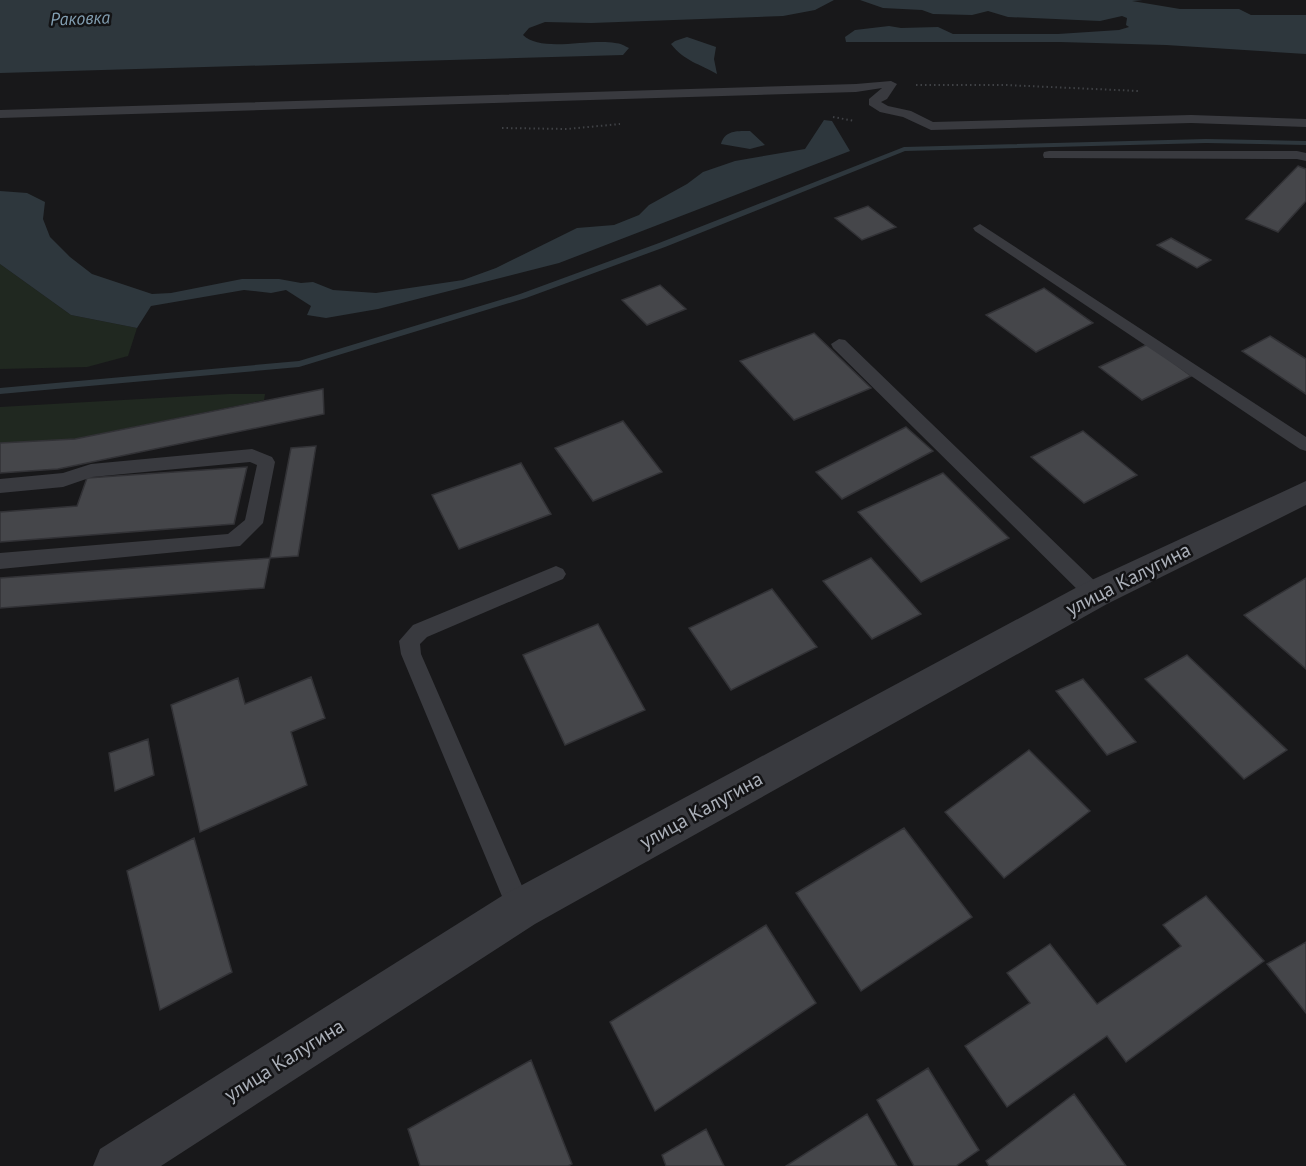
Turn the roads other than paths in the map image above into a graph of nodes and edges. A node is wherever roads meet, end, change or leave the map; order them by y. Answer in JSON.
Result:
{"nodes":[{"id":1,"x":0,"y":114,"type":"edge"},
{"id":2,"x":1306,"y":123,"type":"edge"},
{"id":3,"x":1049,"y":155,"type":"dead end"},
{"id":4,"x":1306,"y":157,"type":"edge"},
{"id":5,"x":980,"y":228,"type":"dead end"},
{"id":6,"x":839,"y":344,"type":"dead end"},
{"id":7,"x":1306,"y":445,"type":"edge"},
{"id":8,"x":0,"y":486,"type":"edge"},
{"id":9,"x":1306,"y":492,"type":"edge"},
{"id":10,"x":0,"y":561,"type":"edge"},
{"id":11,"x":556,"y":574,"type":"dead end"},
{"id":12,"x":1095,"y":594,"type":"junction"},
{"id":13,"x":520,"y":909,"type":"junction"},
{"id":14,"x":117,"y":1166,"type":"edge"}],
"edges":[{"from":1,"to":2,"type":"lane"},
{"from":3,"to":4,"type":"lane"},
{"from":5,"to":7,"type":"lane"},
{"from":6,"to":12,"type":"lane"},
{"from":8,"to":10,"type":"lane"},
{"from":9,"to":12,"type":"street","name":"улица Калугина"},
{"from":11,"to":13,"type":"lane"},
{"from":12,"to":13,"type":"street","name":"улица Калугина"},
{"from":13,"to":14,"type":"street","name":"улица Калугина"}]}
